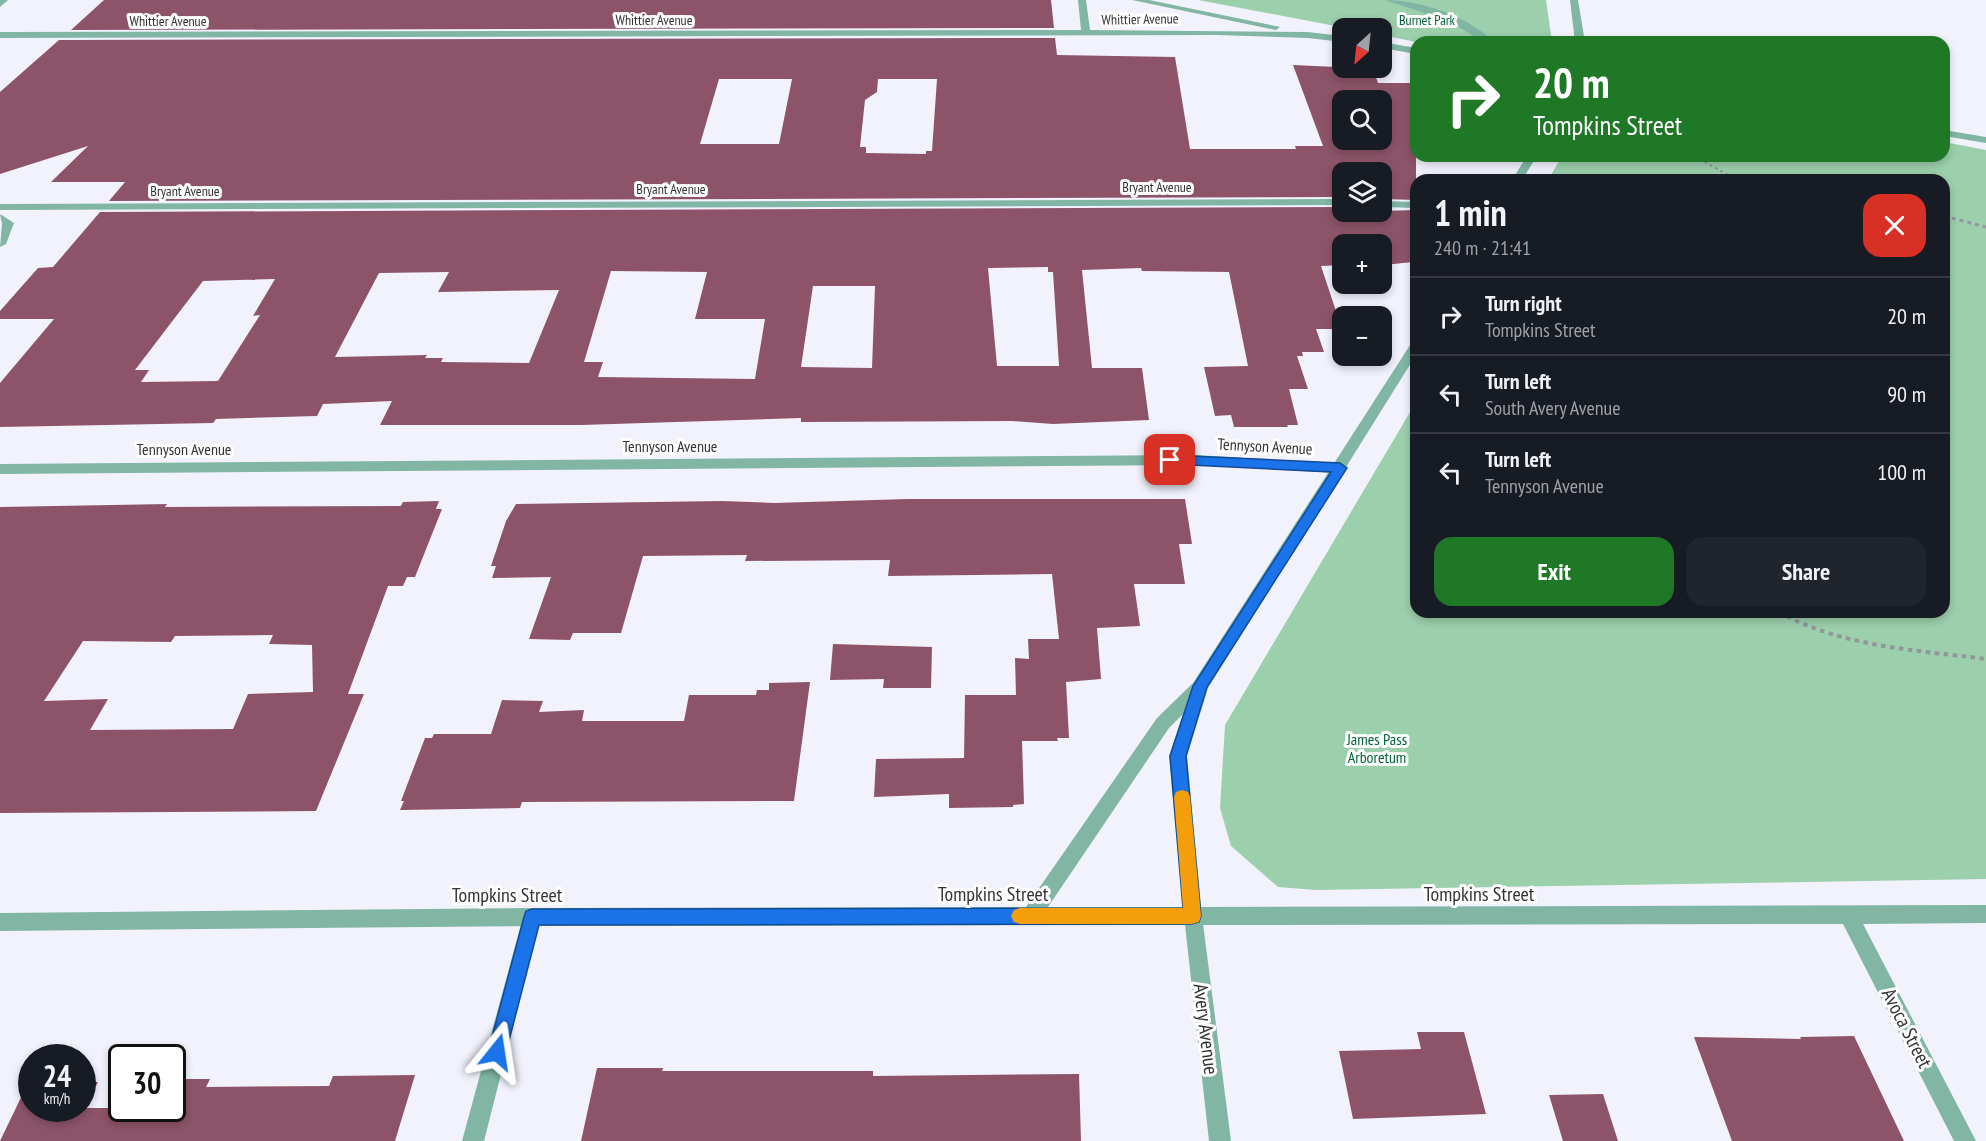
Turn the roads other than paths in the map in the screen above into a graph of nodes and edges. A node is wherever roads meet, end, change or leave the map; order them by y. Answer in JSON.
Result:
{"nodes":[{"id":1,"x":4,"y":0,"type":"edge"},
{"id":2,"x":1082,"y":0,"type":"edge"},
{"id":3,"x":1136,"y":0,"type":"edge"},
{"id":4,"x":1389,"y":0,"type":"edge"},
{"id":5,"x":1574,"y":0,"type":"edge"},
{"id":6,"x":0,"y":4,"type":"edge"},
{"id":7,"x":1086,"y":33,"type":"junction"},
{"id":8,"x":0,"y":35,"type":"edge"},
{"id":9,"x":1308,"y":35,"type":"junction"},
{"id":10,"x":1480,"y":36,"type":"edge"},
{"id":11,"x":1579,"y":36,"type":"edge"},
{"id":12,"x":1332,"y":38,"type":"edge"},
{"id":13,"x":1392,"y":47,"type":"edge"},
{"id":14,"x":1410,"y":50,"type":"edge"},
{"id":15,"x":1950,"y":134,"type":"edge"},
{"id":16,"x":1986,"y":140,"type":"edge"},
{"id":17,"x":1332,"y":202,"type":"edge"},
{"id":18,"x":1392,"y":204,"type":"edge"},
{"id":19,"x":1410,"y":205,"type":"edge"},
{"id":20,"x":0,"y":207,"type":"edge"},
{"id":21,"x":0,"y":217,"type":"edge"},
{"id":22,"x":0,"y":244,"type":"edge"},
{"id":23,"x":1410,"y":355,"type":"edge"},
{"id":24,"x":1340,"y":468,"type":"junction"},
{"id":25,"x":0,"y":469,"type":"edge"},
{"id":26,"x":1200,"y":686,"type":"junction"},
{"id":27,"x":1986,"y":914,"type":"edge"},
{"id":28,"x":1031,"y":916,"type":"junction"},
{"id":29,"x":1192,"y":916,"type":"junction"},
{"id":30,"x":1849,"y":916,"type":"junction"},
{"id":31,"x":532,"y":917,"type":"junction"},
{"id":32,"x":0,"y":922,"type":"edge"},
{"id":33,"x":473,"y":1141,"type":"edge"},
{"id":34,"x":1220,"y":1141,"type":"edge"},
{"id":35,"x":1965,"y":1141,"type":"edge"}],
"edges":[{"from":1,"to":6,"type":"street"},
{"from":2,"to":7,"type":"street"},
{"from":3,"to":9,"type":"street","name":"Whittier Avenue"},
{"from":4,"to":10,"type":"street"},
{"from":5,"to":11,"type":"street"},
{"from":7,"to":8,"type":"street","name":"Whittier Avenue"},
{"from":7,"to":9,"type":"street","name":"Whittier Avenue"},
{"from":9,"to":12,"type":"street","name":"Whittier Avenue"},
{"from":13,"to":14,"type":"street"},
{"from":15,"to":16,"type":"street"},
{"from":17,"to":20,"type":"street","name":"Bryant Avenue"},
{"from":18,"to":19,"type":"street"},
{"from":21,"to":22,"type":"street"},
{"from":23,"to":24,"type":"street"},
{"from":24,"to":25,"type":"street","name":"Tennyson Avenue"},
{"from":24,"to":26,"type":"street"},
{"from":26,"to":28,"type":"street"},
{"from":26,"to":29,"type":"street","name":"Avery Avenue"},
{"from":27,"to":30,"type":"street","name":"Tompkins Street"},
{"from":28,"to":29,"type":"street","name":"Tompkins Street"},
{"from":28,"to":31,"type":"street","name":"Tompkins Street"},
{"from":29,"to":30,"type":"street","name":"Tompkins Street"},
{"from":29,"to":34,"type":"street","name":"Avery Avenue"},
{"from":30,"to":35,"type":"street","name":"Avoca Street"},
{"from":31,"to":32,"type":"street","name":"Tompkins Street"},
{"from":31,"to":33,"type":"street"}]}
